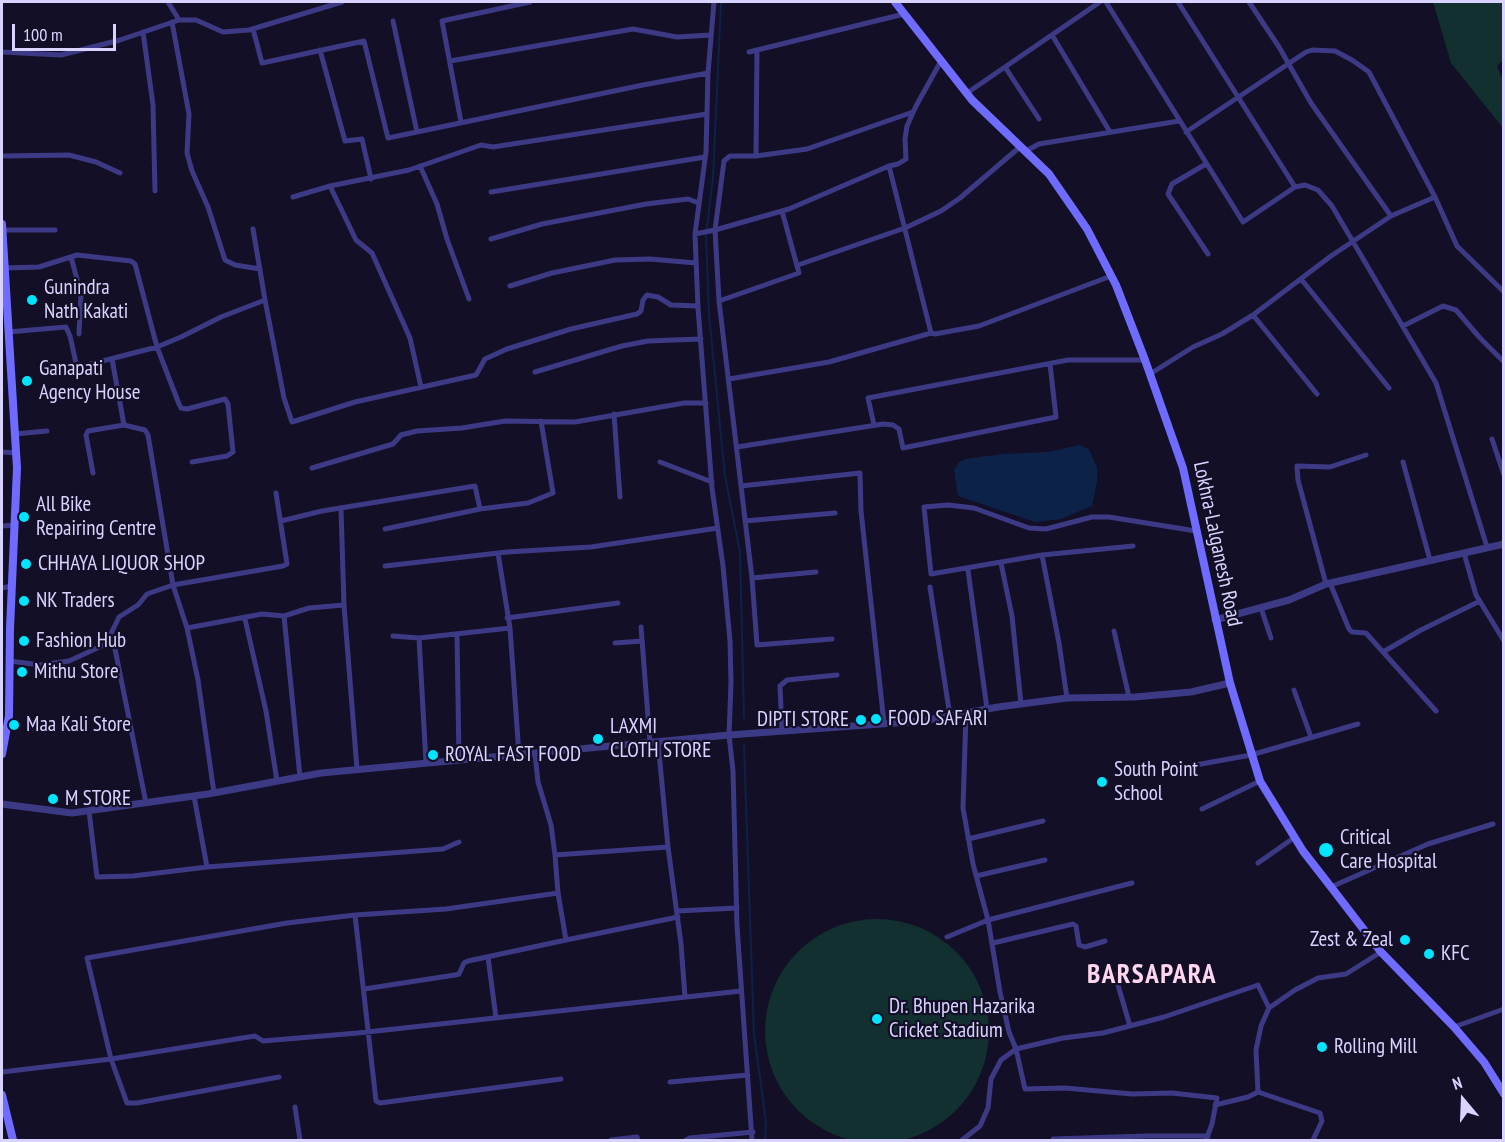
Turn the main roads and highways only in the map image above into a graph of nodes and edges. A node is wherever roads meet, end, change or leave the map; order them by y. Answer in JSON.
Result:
{"nodes":[{"id":1,"x":895,"y":2,"type":"edge"},
{"id":2,"x":2,"y":224,"type":"edge"},
{"id":3,"x":2,"y":230,"type":"edge"},
{"id":4,"x":2,"y":250,"type":"edge"},
{"id":5,"x":5,"y":343,"type":"edge"},
{"id":6,"x":6,"y":629,"type":"edge"},
{"id":7,"x":6,"y":680,"type":"edge"},
{"id":8,"x":2,"y":754,"type":"edge"},
{"id":9,"x":1503,"y":1094,"type":"edge"},
{"id":10,"x":2,"y":1095,"type":"edge"},
{"id":11,"x":4,"y":1116,"type":"edge"},
{"id":12,"x":13,"y":1140,"type":"edge"}],
"edges":[{"from":1,"to":9,"type":"main road","name":"Lokhra-Lalganesh Road"},
{"from":2,"to":3,"type":"main road"},
{"from":3,"to":4,"type":"main road"},
{"from":4,"to":5,"type":"main road"},
{"from":5,"to":6,"type":"main road"},
{"from":6,"to":7,"type":"main road"},
{"from":7,"to":8,"type":"main road"},
{"from":10,"to":11,"type":"main road"},
{"from":11,"to":12,"type":"main road"}]}
